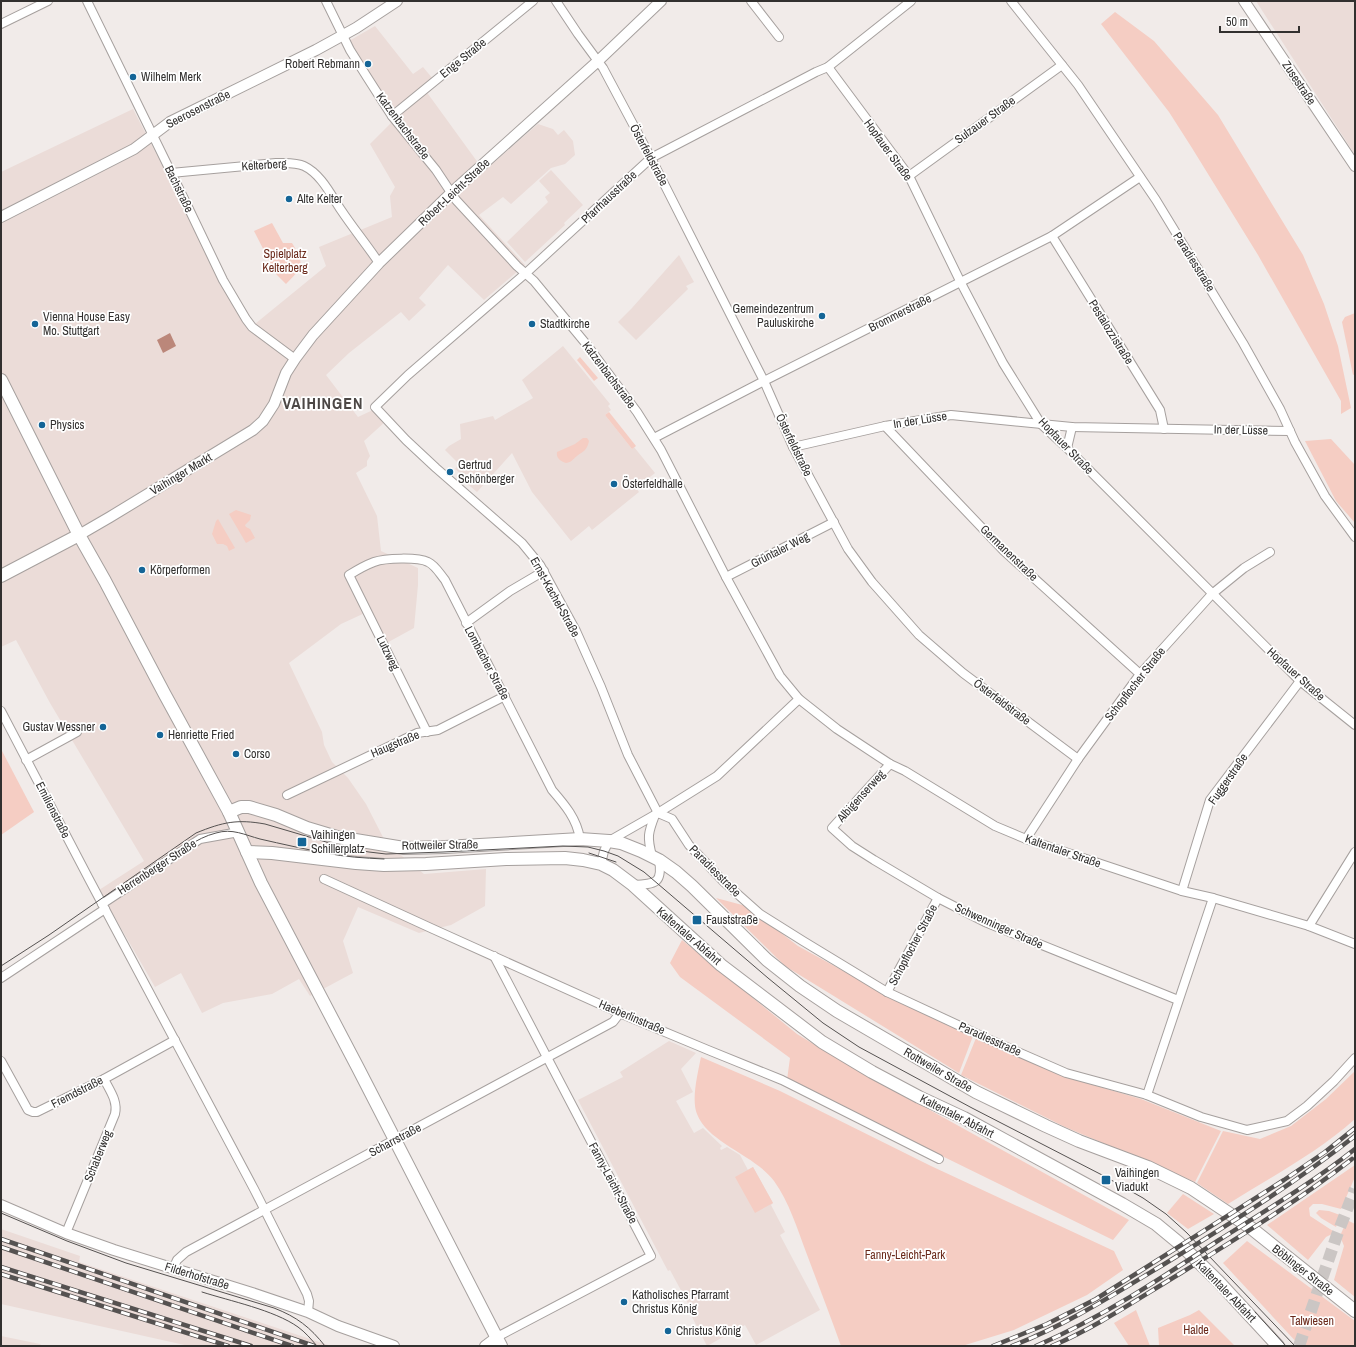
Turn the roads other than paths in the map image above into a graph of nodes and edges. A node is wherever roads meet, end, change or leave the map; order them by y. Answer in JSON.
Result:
{"nodes":[{"id":1,"x":48,"y":1,"type":"edge"},
{"id":2,"x":87,"y":1,"type":"edge"},
{"id":3,"x":326,"y":1,"type":"edge"},
{"id":4,"x":397,"y":1,"type":"edge"},
{"id":5,"x":533,"y":1,"type":"edge"},
{"id":6,"x":556,"y":1,"type":"edge"},
{"id":7,"x":661,"y":1,"type":"edge"},
{"id":8,"x":751,"y":1,"type":"edge"},
{"id":9,"x":911,"y":1,"type":"edge"},
{"id":10,"x":1011,"y":1,"type":"edge"},
{"id":11,"x":1244,"y":1,"type":"edge"},
{"id":12,"x":1,"y":24,"type":"edge"},
{"id":13,"x":343,"y":36,"type":"junction"},
{"id":14,"x":779,"y":37,"type":"dead end"},
{"id":15,"x":598,"y":61,"type":"junction"},
{"id":16,"x":1062,"y":64,"type":"junction"},
{"id":17,"x":828,"y":67,"type":"junction"},
{"id":18,"x":392,"y":116,"type":"junction"},
{"id":19,"x":152,"y":134,"type":"junction"},
{"id":20,"x":651,"y":158,"type":"junction"},
{"id":21,"x":1355,"y":166,"type":"edge"},
{"id":22,"x":171,"y":173,"type":"junction"},
{"id":23,"x":908,"y":176,"type":"junction"},
{"id":24,"x":1140,"y":176,"type":"junction"},
{"id":25,"x":451,"y":193,"type":"junction"},
{"id":26,"x":1,"y":218,"type":"edge"},
{"id":27,"x":1052,"y":236,"type":"junction"},
{"id":28,"x":380,"y":263,"type":"junction"},
{"id":29,"x":526,"y":273,"type":"junction"},
{"id":30,"x":961,"y":283,"type":"junction"},
{"id":31,"x":294,"y":359,"type":"junction"},
{"id":32,"x":1,"y":380,"type":"edge"},
{"id":33,"x":764,"y":381,"type":"junction"},
{"id":34,"x":274,"y":404,"type":"joint"},
{"id":35,"x":375,"y":407,"type":"joint"},
{"id":36,"x":1041,"y":424,"type":"junction"},
{"id":37,"x":885,"y":426,"type":"junction"},
{"id":38,"x":1072,"y":428,"type":"junction"},
{"id":39,"x":1164,"y":430,"type":"junction"},
{"id":40,"x":1290,"y":431,"type":"junction"},
{"id":41,"x":654,"y":438,"type":"junction"},
{"id":42,"x":793,"y":447,"type":"junction"},
{"id":43,"x":1067,"y":448,"type":"junction"},
{"id":44,"x":834,"y":522,"type":"junction"},
{"id":45,"x":79,"y":534,"type":"junction"},
{"id":46,"x":1355,"y":537,"type":"edge"},
{"id":47,"x":1270,"y":552,"type":"dead end"},
{"id":48,"x":544,"y":571,"type":"junction"},
{"id":49,"x":349,"y":574,"type":"joint"},
{"id":50,"x":1,"y":576,"type":"edge"},
{"id":51,"x":726,"y":577,"type":"junction"},
{"id":52,"x":1212,"y":594,"type":"junction"},
{"id":53,"x":466,"y":623,"type":"junction"},
{"id":54,"x":1140,"y":674,"type":"junction"},
{"id":55,"x":1300,"y":681,"type":"junction"},
{"id":56,"x":504,"y":696,"type":"junction"},
{"id":57,"x":799,"y":699,"type":"junction"},
{"id":58,"x":1,"y":711,"type":"edge"},
{"id":59,"x":1355,"y":725,"type":"edge"},
{"id":60,"x":77,"y":732,"type":"dead end"},
{"id":61,"x":427,"y":732,"type":"junction"},
{"id":62,"x":1078,"y":759,"type":"junction"},
{"id":63,"x":26,"y":760,"type":"junction"},
{"id":64,"x":890,"y":764,"type":"junction"},
{"id":65,"x":287,"y":795,"type":"dead end"},
{"id":66,"x":229,"y":812,"type":"junction"},
{"id":67,"x":656,"y":814,"type":"junction"},
{"id":68,"x":832,"y":828,"type":"joint"},
{"id":69,"x":239,"y":832,"type":"junction"},
{"id":70,"x":580,"y":839,"type":"junction"},
{"id":71,"x":1026,"y":839,"type":"junction"},
{"id":72,"x":609,"y":841,"type":"junction"},
{"id":73,"x":247,"y":852,"type":"junction"},
{"id":74,"x":1355,"y":852,"type":"edge"},
{"id":75,"x":656,"y":858,"type":"junction"},
{"id":76,"x":601,"y":864,"type":"junction"},
{"id":77,"x":324,"y":879,"type":"dead end"},
{"id":78,"x":633,"y":885,"type":"junction"},
{"id":79,"x":1182,"y":891,"type":"junction"},
{"id":80,"x":938,"y":898,"type":"junction"},
{"id":81,"x":1212,"y":898,"type":"junction"},
{"id":82,"x":103,"y":906,"type":"junction"},
{"id":83,"x":1309,"y":926,"type":"junction"},
{"id":84,"x":1355,"y":944,"type":"edge"},
{"id":85,"x":494,"y":956,"type":"junction"},
{"id":86,"x":1,"y":978,"type":"edge"},
{"id":87,"x":887,"y":992,"type":"junction"},
{"id":88,"x":1178,"y":1000,"type":"junction"},
{"id":89,"x":620,"y":1013,"type":"junction"},
{"id":90,"x":174,"y":1040,"type":"junction"},
{"id":91,"x":547,"y":1058,"type":"junction"},
{"id":92,"x":1355,"y":1058,"type":"edge"},
{"id":93,"x":1,"y":1061,"type":"edge"},
{"id":94,"x":104,"y":1079,"type":"junction"},
{"id":95,"x":1147,"y":1095,"type":"junction"},
{"id":96,"x":395,"y":1140,"type":"junction"},
{"id":97,"x":938,"y":1159,"type":"dead end"},
{"id":98,"x":1,"y":1205,"type":"edge"},
{"id":99,"x":264,"y":1209,"type":"junction"},
{"id":100,"x":1251,"y":1228,"type":"joint"},
{"id":101,"x":66,"y":1233,"type":"junction"},
{"id":102,"x":173,"y":1269,"type":"junction"},
{"id":103,"x":1355,"y":1311,"type":"edge"},
{"id":104,"x":308,"y":1312,"type":"junction"},
{"id":105,"x":499,"y":1342,"type":"edge"},
{"id":106,"x":394,"y":1346,"type":"edge"},
{"id":107,"x":485,"y":1346,"type":"edge"},
{"id":108,"x":1278,"y":1346,"type":"edge"}],
"edges":[{"from":1,"to":12,"type":"street"},
{"from":2,"to":19,"type":"street","name":"Bachstraße"},
{"from":3,"to":13,"type":"street","name":"Katzenbachstraße"},
{"from":4,"to":13,"type":"street","name":"Seerosenstraße"},
{"from":5,"to":18,"type":"street","name":"Enge Straße"},
{"from":6,"to":15,"type":"street","name":"Österfeldstraße"},
{"from":7,"to":15,"type":"street","name":"Robert-Leicht-Straße"},
{"from":8,"to":14,"type":"street"},
{"from":9,"to":17,"type":"street","name":"Pfarrhausstraße"},
{"from":10,"to":16,"type":"street","name":"Paradiesstraße"},
{"from":11,"to":21,"type":"street","name":"Zusestraße"},
{"from":13,"to":18,"type":"street","name":"Katzenbachstraße"},
{"from":13,"to":19,"type":"street","name":"Seerosenstraße"},
{"from":15,"to":20,"type":"street","name":"Österfeldstraße"},
{"from":15,"to":25,"type":"street","name":"Robert-Leicht-Straße"},
{"from":16,"to":23,"type":"street","name":"Sulzauer Straße"},
{"from":16,"to":24,"type":"street","name":"Paradiesstraße"},
{"from":17,"to":20,"type":"street","name":"Pfarrhausstraße"},
{"from":17,"to":23,"type":"street","name":"Hopfauer Straße"},
{"from":18,"to":25,"type":"street","name":"Katzenbachstraße"},
{"from":19,"to":22,"type":"street","name":"Bachstraße"},
{"from":19,"to":26,"type":"street","name":"Seerosenstraße"},
{"from":20,"to":29,"type":"street","name":"Pfarrhausstraße"},
{"from":20,"to":33,"type":"street","name":"Österfeldstraße"},
{"from":22,"to":28,"type":"street","name":"Kelterberg"},
{"from":22,"to":31,"type":"street","name":"Bachstraße"},
{"from":23,"to":30,"type":"street","name":"Hopfauer Straße"},
{"from":24,"to":27,"type":"street","name":"Brommerstraße"},
{"from":24,"to":40,"type":"street","name":"Paradiesstraße"},
{"from":25,"to":28,"type":"street","name":"Robert-Leicht-Straße"},
{"from":25,"to":29,"type":"street","name":"Katzenbachstraße"},
{"from":27,"to":30,"type":"street","name":"Brommerstraße"},
{"from":27,"to":39,"type":"street","name":"Pestalozzistraße"},
{"from":28,"to":31,"type":"street","name":"Robert-Leicht-Straße"},
{"from":29,"to":35,"type":"street","name":"Pfarrhausstraße"},
{"from":29,"to":41,"type":"street","name":"Katzenbachstraße"},
{"from":30,"to":33,"type":"street","name":"Brommerstraße"},
{"from":30,"to":36,"type":"street","name":"Hopfauer Straße"},
{"from":31,"to":34,"type":"street","name":"Robert-Leicht-Straße"},
{"from":32,"to":45,"type":"main road"},
{"from":33,"to":41,"type":"street","name":"Brommerstraße"},
{"from":33,"to":42,"type":"street","name":"Österfeldstraße"},
{"from":34,"to":45,"type":"street","name":"Vaihinger Markt"},
{"from":35,"to":48,"type":"street","name":"Ernst-Kachel-Straße"},
{"from":36,"to":37,"type":"street","name":"In der Lüsse"},
{"from":36,"to":38,"type":"street","name":"In der Lüsse"},
{"from":36,"to":43,"type":"street","name":"Hopfauer Straße"},
{"from":37,"to":42,"type":"street","name":"In der Lüsse"},
{"from":37,"to":54,"type":"street","name":"Germanenstraße"},
{"from":38,"to":39,"type":"street","name":"In der Lüsse"},
{"from":38,"to":43,"type":"street"},
{"from":39,"to":40,"type":"street","name":"In der Lüsse"},
{"from":40,"to":46,"type":"street","name":"Paradiesstraße"},
{"from":41,"to":51,"type":"street","name":"Katzenbachstraße"},
{"from":42,"to":44,"type":"street","name":"Österfeldstraße"},
{"from":43,"to":52,"type":"street","name":"Hopfauer Straße"},
{"from":44,"to":51,"type":"street","name":"Grüntaler Weg"},
{"from":44,"to":62,"type":"street","name":"Österfeldstraße"},
{"from":45,"to":50,"type":"main road"},
{"from":45,"to":66,"type":"main road"},
{"from":47,"to":52,"type":"street","name":"Schopflocher Straße"},
{"from":48,"to":53,"type":"street"},
{"from":48,"to":67,"type":"street","name":"Ernst-Kachel-Straße"},
{"from":49,"to":53,"type":"street","name":"Lombacher Straße"},
{"from":49,"to":61,"type":"street","name":"Lutzweg"},
{"from":51,"to":57,"type":"street","name":"Katzenbachstraße"},
{"from":52,"to":54,"type":"street","name":"Schopflocher Straße"},
{"from":52,"to":55,"type":"street","name":"Hopfauer Straße"},
{"from":53,"to":56,"type":"street","name":"Lombacher Straße"},
{"from":54,"to":62,"type":"street","name":"Schopflocher Straße"},
{"from":55,"to":59,"type":"street","name":"Hopfauer Straße"},
{"from":55,"to":79,"type":"street","name":"Fuggerstraße"},
{"from":56,"to":61,"type":"street","name":"Haugstraße"},
{"from":56,"to":70,"type":"street","name":"Lombacher Straße"},
{"from":57,"to":64,"type":"street","name":"Kaltentaler Straße"},
{"from":57,"to":67,"type":"street"},
{"from":58,"to":63,"type":"street","name":"Emilienstraße"},
{"from":60,"to":63,"type":"street"},
{"from":61,"to":65,"type":"street","name":"Haugstraße"},
{"from":62,"to":71,"type":"street","name":"Schopflocher Straße"},
{"from":63,"to":82,"type":"street","name":"Emilienstraße"},
{"from":64,"to":68,"type":"street","name":"Albigenserweg"},
{"from":64,"to":71,"type":"street","name":"Kaltentaler Straße"},
{"from":66,"to":69,"type":"main road"},
{"from":66,"to":70,"type":"main road","name":"Rottweiler Straße"},
{"from":67,"to":72,"type":"street"},
{"from":67,"to":75,"type":"street"},
{"from":67,"to":87,"type":"street","name":"Paradiesstraße"},
{"from":68,"to":80,"type":"street","name":"Schwenninger Straße"},
{"from":69,"to":73,"type":"main road"},
{"from":69,"to":82,"type":"street","name":"Herrenberger Straße"},
{"from":70,"to":72,"type":"main road","name":"Rottweiler Straße"},
{"from":71,"to":79,"type":"street","name":"Kaltentaler Straße"},
{"from":72,"to":75,"type":"main road","name":"Rottweiler Straße"},
{"from":72,"to":76,"type":"street"},
{"from":73,"to":76,"type":"main road","name":"Rottweiler Straße"},
{"from":73,"to":96,"type":"main road"},
{"from":74,"to":83,"type":"street"},
{"from":75,"to":78,"type":"street"},
{"from":75,"to":100,"type":"main road","name":"Rottweiler Straße"},
{"from":76,"to":78,"type":"main road","name":"Rottweiler Straße"},
{"from":77,"to":85,"type":"street","name":"Haeberlinstraße"},
{"from":78,"to":108,"type":"main road","name":"Kaltentaler Abfahrt"},
{"from":79,"to":81,"type":"street","name":"Kaltentaler Straße"},
{"from":80,"to":87,"type":"street","name":"Schopflocher Straße"},
{"from":80,"to":88,"type":"street","name":"Schwenninger Straße"},
{"from":81,"to":83,"type":"street","name":"Kaltentaler Straße"},
{"from":81,"to":88,"type":"street"},
{"from":82,"to":86,"type":"street","name":"Herrenberger Straße"},
{"from":82,"to":90,"type":"street","name":"Emilienstraße"},
{"from":83,"to":84,"type":"street","name":"Kaltentaler Straße"},
{"from":85,"to":89,"type":"street","name":"Haeberlinstraße"},
{"from":85,"to":91,"type":"street","name":"Fanny-Leicht-Straße"},
{"from":87,"to":95,"type":"street","name":"Paradiesstraße"},
{"from":88,"to":95,"type":"street"},
{"from":89,"to":91,"type":"street","name":"Scharrstraße"},
{"from":89,"to":97,"type":"street","name":"Haeberlinstraße"},
{"from":90,"to":94,"type":"street","name":"Fremdstraße"},
{"from":90,"to":99,"type":"street","name":"Emilienstraße"},
{"from":91,"to":96,"type":"street","name":"Scharrstraße"},
{"from":91,"to":105,"type":"street","name":"Fanny-Leicht-Straße"},
{"from":92,"to":95,"type":"street","name":"Paradiesstraße"},
{"from":93,"to":94,"type":"street","name":"Fremdstraße"},
{"from":94,"to":101,"type":"street","name":"Schaberweg"},
{"from":96,"to":99,"type":"street","name":"Scharrstraße"},
{"from":96,"to":105,"type":"main road"},
{"from":98,"to":101,"type":"street","name":"Filderhofstraße"},
{"from":99,"to":102,"type":"street","name":"Scharrstraße"},
{"from":99,"to":104,"type":"street","name":"Emilienstraße"},
{"from":100,"to":103,"type":"main road","name":"Böblinger Straße"},
{"from":101,"to":102,"type":"street","name":"Filderhofstraße"},
{"from":102,"to":104,"type":"street","name":"Filderhofstraße"},
{"from":104,"to":106,"type":"street","name":"Filderhofstraße"},
{"from":105,"to":107,"type":"street"}]}
